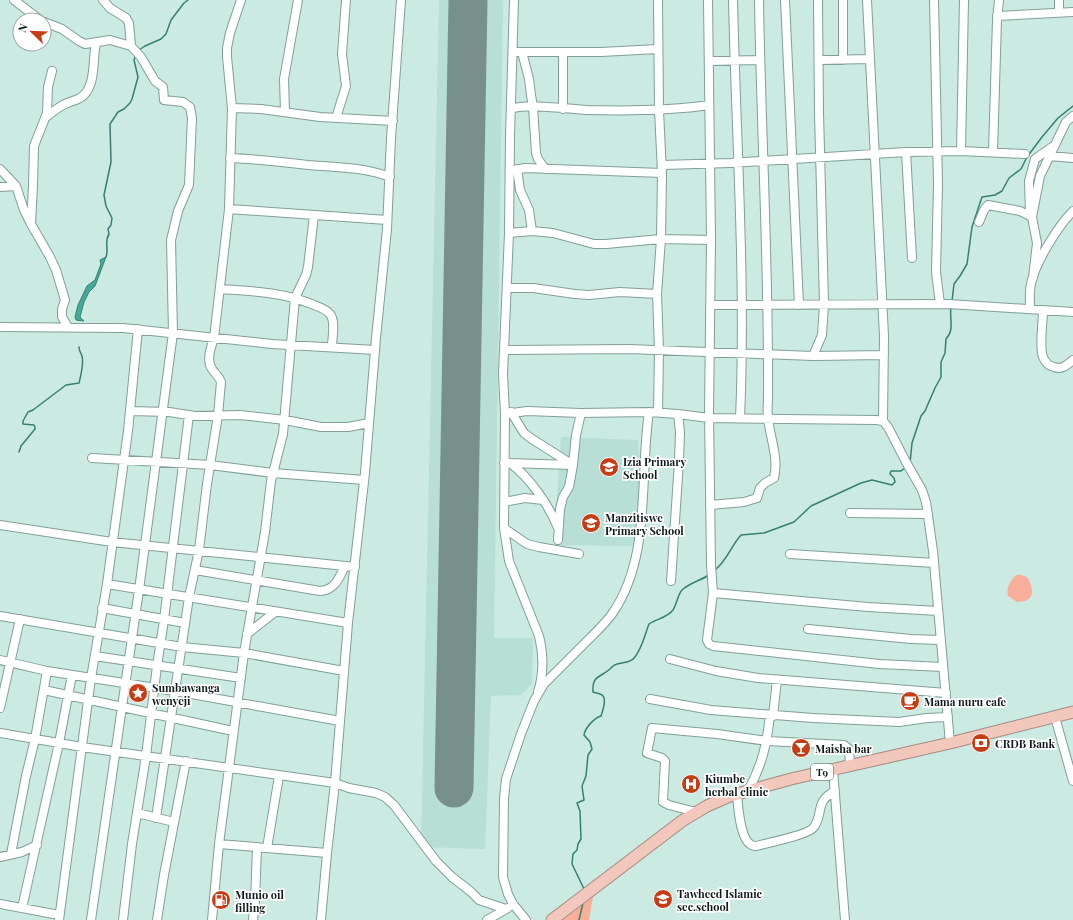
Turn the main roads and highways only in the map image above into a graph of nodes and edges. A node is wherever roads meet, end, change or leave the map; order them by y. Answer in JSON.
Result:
{"nodes":[{"id":1,"x":1073,"y":712,"type":"edge"},
{"id":2,"x":554,"y":919,"type":"edge"}],
"edges":[{"from":1,"to":2,"type":"highway","number":"T9"}]}
